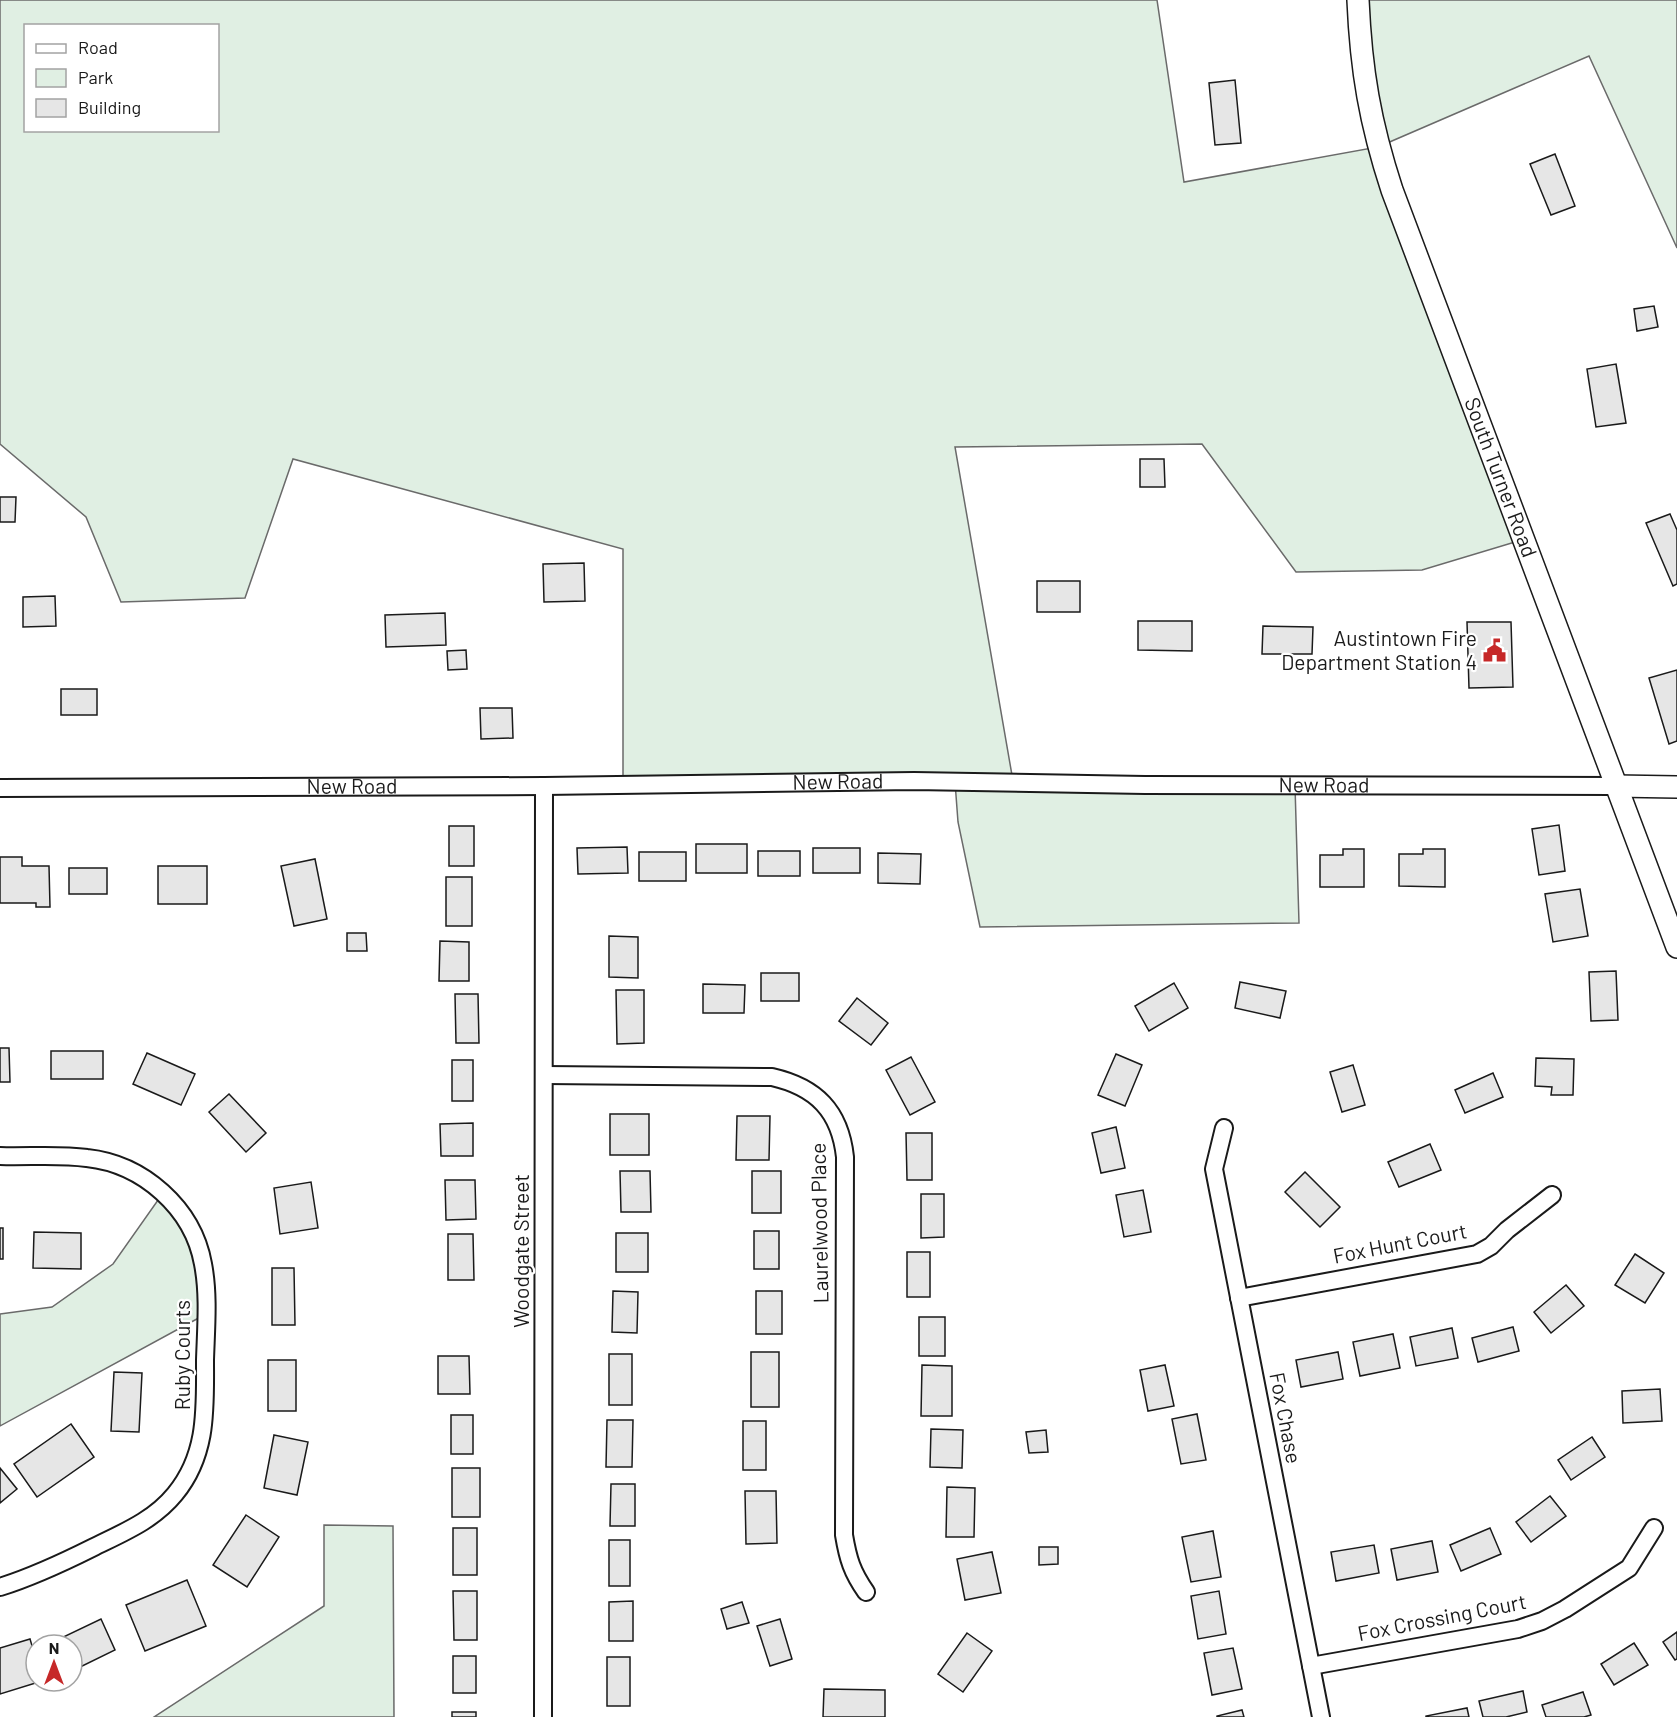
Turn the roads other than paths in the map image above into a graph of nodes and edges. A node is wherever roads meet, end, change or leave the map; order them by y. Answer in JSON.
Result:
{"nodes":[{"id":1,"x":1358,"y":0,"type":"edge"},
{"id":2,"x":544,"y":786,"type":"junction"},
{"id":3,"x":1615,"y":786,"type":"junction"},
{"id":4,"x":1677,"y":787,"type":"edge"},
{"id":5,"x":0,"y":788,"type":"edge"},
{"id":6,"x":1677,"y":947,"type":"edge"},
{"id":7,"x":545,"y":1075,"type":"junction"},
{"id":8,"x":1224,"y":1128,"type":"dead end"},
{"id":9,"x":0,"y":1156,"type":"edge"},
{"id":10,"x":1552,"y":1195,"type":"dead end"},
{"id":11,"x":1239,"y":1298,"type":"junction"},
{"id":12,"x":1654,"y":1528,"type":"dead end"},
{"id":13,"x":0,"y":1587,"type":"edge"},
{"id":14,"x":866,"y":1592,"type":"dead end"},
{"id":15,"x":1311,"y":1666,"type":"junction"},
{"id":16,"x":543,"y":1717,"type":"edge"},
{"id":17,"x":1321,"y":1717,"type":"edge"}],
"edges":[{"from":1,"to":3,"type":"street","name":"South Turner Road"},
{"from":2,"to":3,"type":"street","name":"New Road"},
{"from":2,"to":5,"type":"street","name":"New Road"},
{"from":2,"to":7,"type":"street","name":"Woodgate Street"},
{"from":3,"to":4,"type":"street","name":"New Road"},
{"from":3,"to":6,"type":"street","name":"South Turner Road"},
{"from":7,"to":14,"type":"street","name":"Laurelwood Place"},
{"from":7,"to":16,"type":"street","name":"Woodgate Street"},
{"from":8,"to":11,"type":"street","name":"Fox Chase"},
{"from":9,"to":13,"type":"street","name":"Ruby Courts"},
{"from":10,"to":11,"type":"street","name":"Fox Hunt Court"},
{"from":11,"to":15,"type":"street","name":"Fox Chase"},
{"from":12,"to":15,"type":"street","name":"Fox Crossing Court"},
{"from":15,"to":17,"type":"street","name":"Fox Chase"}]}
